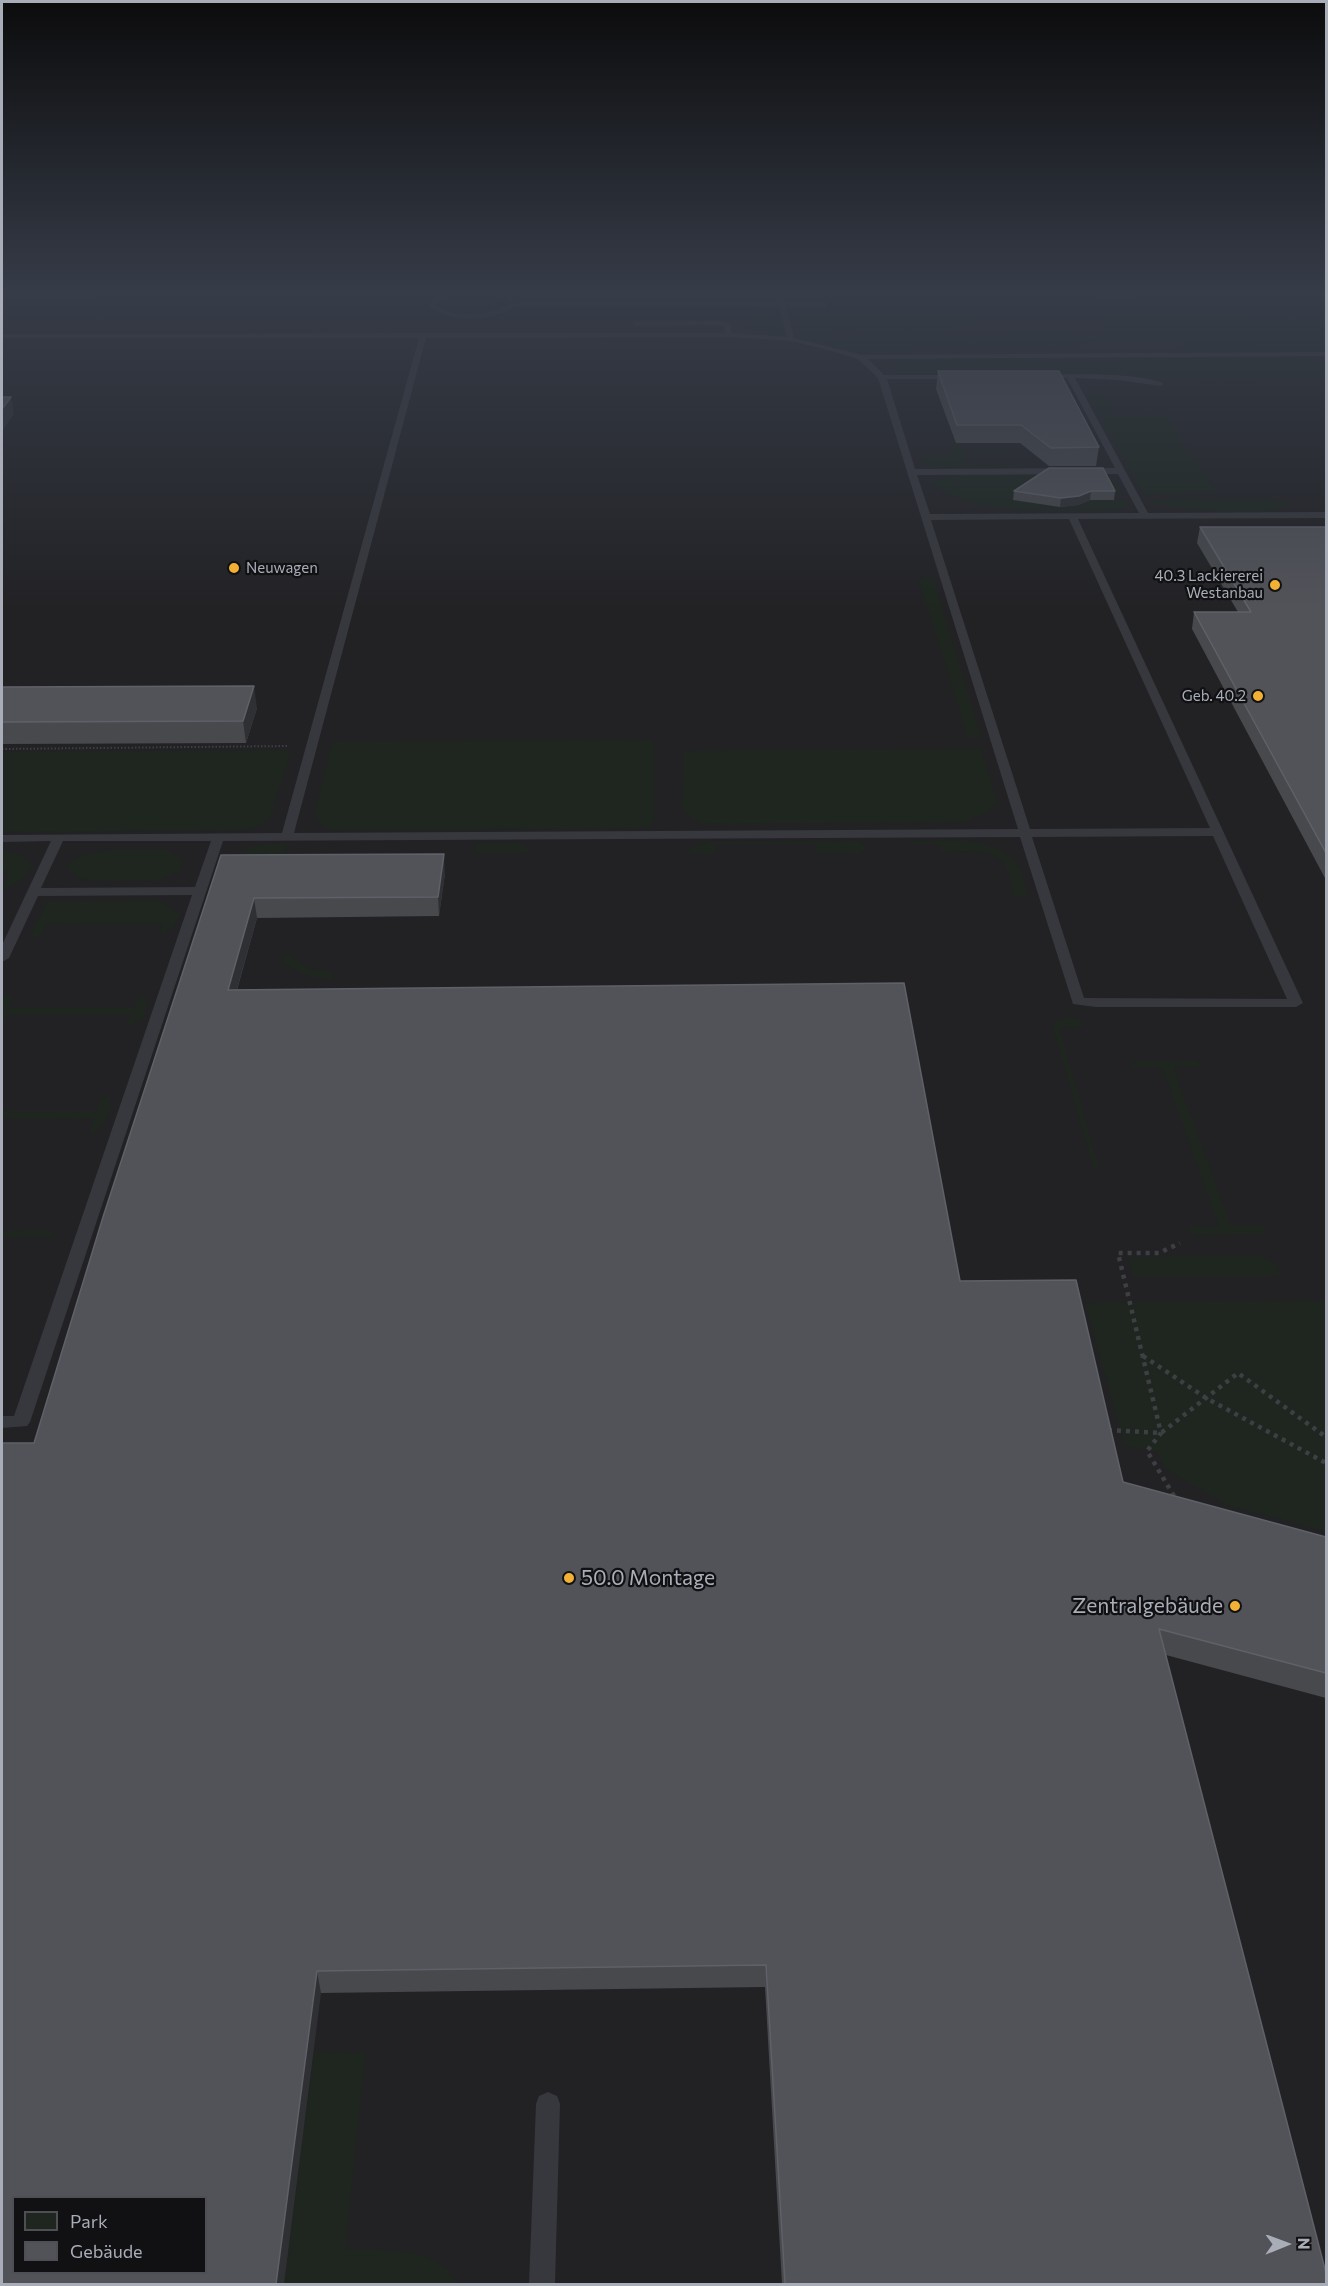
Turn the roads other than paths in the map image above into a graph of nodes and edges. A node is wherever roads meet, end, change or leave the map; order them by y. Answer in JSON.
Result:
{"nodes":[{"id":1,"x":406,"y":397,"type":"edge"},
{"id":2,"x":888,"y":397,"type":"edge"},
{"id":3,"x":1081,"y":397,"type":"edge"},
{"id":4,"x":1121,"y":471,"type":"junction"},
{"id":5,"x":911,"y":472,"type":"junction"},
{"id":6,"x":1326,"y":515,"type":"edge"},
{"id":7,"x":1073,"y":516,"type":"junction"},
{"id":8,"x":1145,"y":516,"type":"junction"},
{"id":9,"x":926,"y":517,"type":"junction"},
{"id":10,"x":1216,"y":832,"type":"junction"},
{"id":11,"x":1025,"y":833,"type":"junction"},
{"id":12,"x":218,"y":837,"type":"junction"},
{"id":13,"x":287,"y":837,"type":"junction"},
{"id":14,"x":2,"y":838,"type":"edge"},
{"id":15,"x":58,"y":838,"type":"junction"},
{"id":16,"x":200,"y":891,"type":"junction"},
{"id":17,"x":33,"y":892,"type":"junction"},
{"id":18,"x":2,"y":958,"type":"edge"},
{"id":19,"x":2,"y":1422,"type":"edge"},
{"id":20,"x":548,"y":2104,"type":"dead end"},
{"id":21,"x":542,"y":2284,"type":"edge"}],
"edges":[{"from":1,"to":13,"type":"lane"},
{"from":2,"to":5,"type":"lane"},
{"from":3,"to":4,"type":"lane"},
{"from":4,"to":5,"type":"lane"},
{"from":4,"to":8,"type":"lane"},
{"from":5,"to":9,"type":"lane"},
{"from":6,"to":8,"type":"lane"},
{"from":7,"to":8,"type":"lane"},
{"from":7,"to":9,"type":"lane"},
{"from":7,"to":10,"type":"lane"},
{"from":9,"to":11,"type":"lane"},
{"from":10,"to":11,"type":"lane"},
{"from":10,"to":11,"type":"lane"},
{"from":11,"to":13,"type":"lane"},
{"from":12,"to":13,"type":"lane"},
{"from":12,"to":15,"type":"lane"},
{"from":12,"to":16,"type":"lane"},
{"from":14,"to":15,"type":"lane"},
{"from":15,"to":17,"type":"lane"},
{"from":16,"to":17,"type":"lane"},
{"from":16,"to":19,"type":"lane"},
{"from":17,"to":18,"type":"lane"},
{"from":20,"to":21,"type":"lane"}]}
